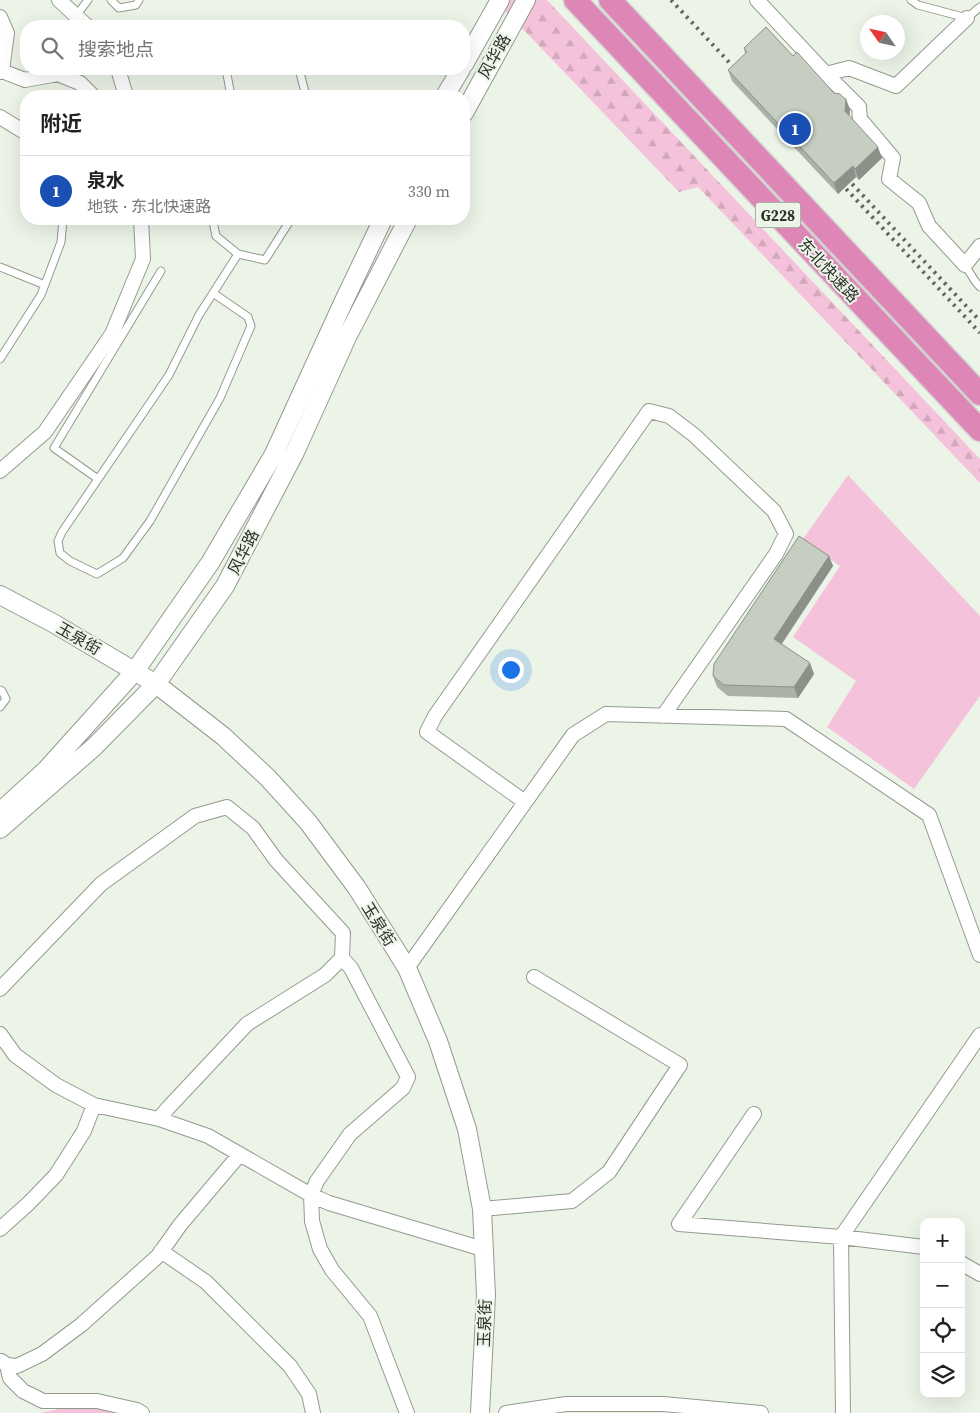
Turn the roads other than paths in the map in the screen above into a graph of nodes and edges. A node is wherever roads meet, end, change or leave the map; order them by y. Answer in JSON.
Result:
{"nodes":[{"id":1,"x":58,"y":0,"type":"edge"},
{"id":2,"x":88,"y":0,"type":"edge"},
{"id":3,"x":112,"y":0,"type":"edge"},
{"id":4,"x":139,"y":0,"type":"edge"},
{"id":5,"x":526,"y":0,"type":"edge"},
{"id":6,"x":575,"y":0,"type":"edge"},
{"id":7,"x":610,"y":0,"type":"edge"},
{"id":8,"x":757,"y":0,"type":"edge"},
{"id":9,"x":911,"y":0,"type":"edge"},
{"id":10,"x":497,"y":5,"type":"edge"},
{"id":11,"x":980,"y":7,"type":"edge"},
{"id":12,"x":76,"y":16,"type":"junction"},
{"id":13,"x":0,"y":17,"type":"edge"},
{"id":14,"x":967,"y":18,"type":"junction"},
{"id":15,"x":80,"y":20,"type":"edge"},
{"id":16,"x":470,"y":53,"type":"edge"},
{"id":17,"x":1,"y":71,"type":"edge"},
{"id":18,"x":826,"y":74,"type":"junction"},
{"id":19,"x":52,"y":75,"type":"edge"},
{"id":20,"x":61,"y":75,"type":"edge"},
{"id":21,"x":120,"y":75,"type":"edge"},
{"id":22,"x":227,"y":75,"type":"edge"},
{"id":23,"x":301,"y":75,"type":"edge"},
{"id":24,"x":457,"y":75,"type":"edge"},
{"id":25,"x":87,"y":90,"type":"edge"},
{"id":26,"x":124,"y":90,"type":"edge"},
{"id":27,"x":230,"y":90,"type":"edge"},
{"id":28,"x":304,"y":90,"type":"edge"},
{"id":29,"x":449,"y":90,"type":"edge"},
{"id":30,"x":470,"y":102,"type":"edge"},
{"id":31,"x":0,"y":117,"type":"edge"},
{"id":32,"x":20,"y":129,"type":"edge"},
{"id":33,"x":62,"y":225,"type":"edge"},
{"id":34,"x":141,"y":225,"type":"edge"},
{"id":35,"x":214,"y":225,"type":"edge"},
{"id":36,"x":287,"y":225,"type":"edge"},
{"id":37,"x":380,"y":225,"type":"edge"},
{"id":38,"x":405,"y":225,"type":"edge"},
{"id":39,"x":980,"y":246,"type":"edge"},
{"id":40,"x":238,"y":254,"type":"junction"},
{"id":41,"x":965,"y":265,"type":"junction"},
{"id":42,"x":0,"y":267,"type":"edge"},
{"id":43,"x":162,"y":271,"type":"dead end"},
{"id":44,"x":45,"y":285,"type":"junction"},
{"id":45,"x":980,"y":287,"type":"edge"},
{"id":46,"x":213,"y":293,"type":"junction"},
{"id":47,"x":0,"y":359,"type":"edge"},
{"id":48,"x":980,"y":394,"type":"edge"},
{"id":49,"x":980,"y":430,"type":"edge"},
{"id":50,"x":0,"y":471,"type":"edge"},
{"id":51,"x":98,"y":480,"type":"junction"},
{"id":52,"x":0,"y":595,"type":"edge"},
{"id":53,"x":135,"y":671,"type":"junction"},
{"id":54,"x":156,"y":684,"type":"junction"},
{"id":55,"x":0,"y":690,"type":"edge"},
{"id":56,"x":0,"y":707,"type":"edge"},
{"id":57,"x":663,"y":716,"type":"junction"},
{"id":58,"x":525,"y":802,"type":"junction"},
{"id":59,"x":0,"y":812,"type":"edge"},
{"id":60,"x":0,"y":829,"type":"edge"},
{"id":61,"x":980,"y":955,"type":"edge"},
{"id":62,"x":342,"y":958,"type":"junction"},
{"id":63,"x":407,"y":968,"type":"junction"},
{"id":64,"x":534,"y":977,"type":"dead end"},
{"id":65,"x":0,"y":989,"type":"edge"},
{"id":66,"x":0,"y":1034,"type":"edge"},
{"id":67,"x":980,"y":1035,"type":"edge"},
{"id":68,"x":94,"y":1105,"type":"junction"},
{"id":69,"x":754,"y":1114,"type":"dead end"},
{"id":70,"x":160,"y":1118,"type":"junction"},
{"id":71,"x":240,"y":1154,"type":"junction"},
{"id":72,"x":311,"y":1195,"type":"junction"},
{"id":73,"x":482,"y":1209,"type":"junction"},
{"id":74,"x":0,"y":1228,"type":"edge"},
{"id":75,"x":841,"y":1237,"type":"junction"},
{"id":76,"x":920,"y":1247,"type":"edge"},
{"id":77,"x":484,"y":1249,"type":"junction"},
{"id":78,"x":161,"y":1251,"type":"junction"},
{"id":79,"x":963,"y":1263,"type":"edge"},
{"id":80,"x":980,"y":1274,"type":"edge"},
{"id":81,"x":3,"y":1362,"type":"edge"},
{"id":82,"x":142,"y":1413,"type":"edge"},
{"id":83,"x":313,"y":1413,"type":"edge"},
{"id":84,"x":407,"y":1413,"type":"edge"},
{"id":85,"x":480,"y":1413,"type":"edge"},
{"id":86,"x":506,"y":1413,"type":"edge"},
{"id":87,"x":762,"y":1413,"type":"edge"},
{"id":88,"x":843,"y":1413,"type":"edge"}],
"edges":[{"from":1,"to":12,"type":"street"},
{"from":2,"to":12,"type":"lane"},
{"from":3,"to":4,"type":"lane"},
{"from":5,"to":30,"type":"street","name":"风华路"},
{"from":6,"to":49,"type":"highway","name":"东北快速路","number":"G228"},
{"from":7,"to":48,"type":"highway","name":"东北快速路","number":"G228"},
{"from":8,"to":18,"type":"street"},
{"from":9,"to":14,"type":"lane"},
{"from":10,"to":16,"type":"street"},
{"from":11,"to":14,"type":"lane"},
{"from":12,"to":15,"type":"street"},
{"from":13,"to":17,"type":"street"},
{"from":14,"to":18,"type":"street"},
{"from":17,"to":19,"type":"street"},
{"from":18,"to":41,"type":"street"},
{"from":20,"to":25,"type":"street"},
{"from":21,"to":26,"type":"street"},
{"from":22,"to":27,"type":"lane"},
{"from":23,"to":28,"type":"lane"},
{"from":24,"to":29,"type":"street"},
{"from":31,"to":32,"type":"street"},
{"from":33,"to":44,"type":"lane"},
{"from":34,"to":50,"type":"street"},
{"from":35,"to":40,"type":"lane"},
{"from":36,"to":40,"type":"lane"},
{"from":37,"to":53,"type":"street"},
{"from":38,"to":54,"type":"street","name":"风华路"},
{"from":39,"to":41,"type":"street"},
{"from":40,"to":46,"type":"lane"},
{"from":41,"to":45,"type":"lane"},
{"from":42,"to":44,"type":"lane"},
{"from":43,"to":51,"type":"lane"},
{"from":44,"to":47,"type":"lane"},
{"from":46,"to":51,"type":"lane"},
{"from":46,"to":51,"type":"lane"},
{"from":52,"to":53,"type":"street","name":"玉泉街"},
{"from":53,"to":54,"type":"street","name":"玉泉街"},
{"from":53,"to":59,"type":"street"},
{"from":54,"to":60,"type":"street","name":"风华路"},
{"from":54,"to":63,"type":"street","name":"玉泉街"},
{"from":55,"to":56,"type":"lane"},
{"from":57,"to":58,"type":"street"},
{"from":57,"to":58,"type":"street"},
{"from":57,"to":61,"type":"street"},
{"from":58,"to":63,"type":"street"},
{"from":62,"to":65,"type":"street"},
{"from":62,"to":70,"type":"street"},
{"from":62,"to":72,"type":"street"},
{"from":63,"to":73,"type":"street","name":"玉泉街"},
{"from":64,"to":73,"type":"street"},
{"from":66,"to":68,"type":"street"},
{"from":67,"to":75,"type":"street"},
{"from":68,"to":70,"type":"street"},
{"from":68,"to":74,"type":"street"},
{"from":69,"to":75,"type":"street"},
{"from":70,"to":71,"type":"street"},
{"from":71,"to":72,"type":"street"},
{"from":71,"to":78,"type":"street"},
{"from":72,"to":77,"type":"street"},
{"from":72,"to":84,"type":"street"},
{"from":73,"to":77,"type":"street","name":"玉泉街"},
{"from":75,"to":76,"type":"street"},
{"from":75,"to":88,"type":"street"},
{"from":77,"to":85,"type":"street","name":"玉泉街"},
{"from":78,"to":81,"type":"street"},
{"from":78,"to":83,"type":"street"},
{"from":79,"to":80,"type":"street"},
{"from":81,"to":82,"type":"street"},
{"from":86,"to":87,"type":"street"}]}
